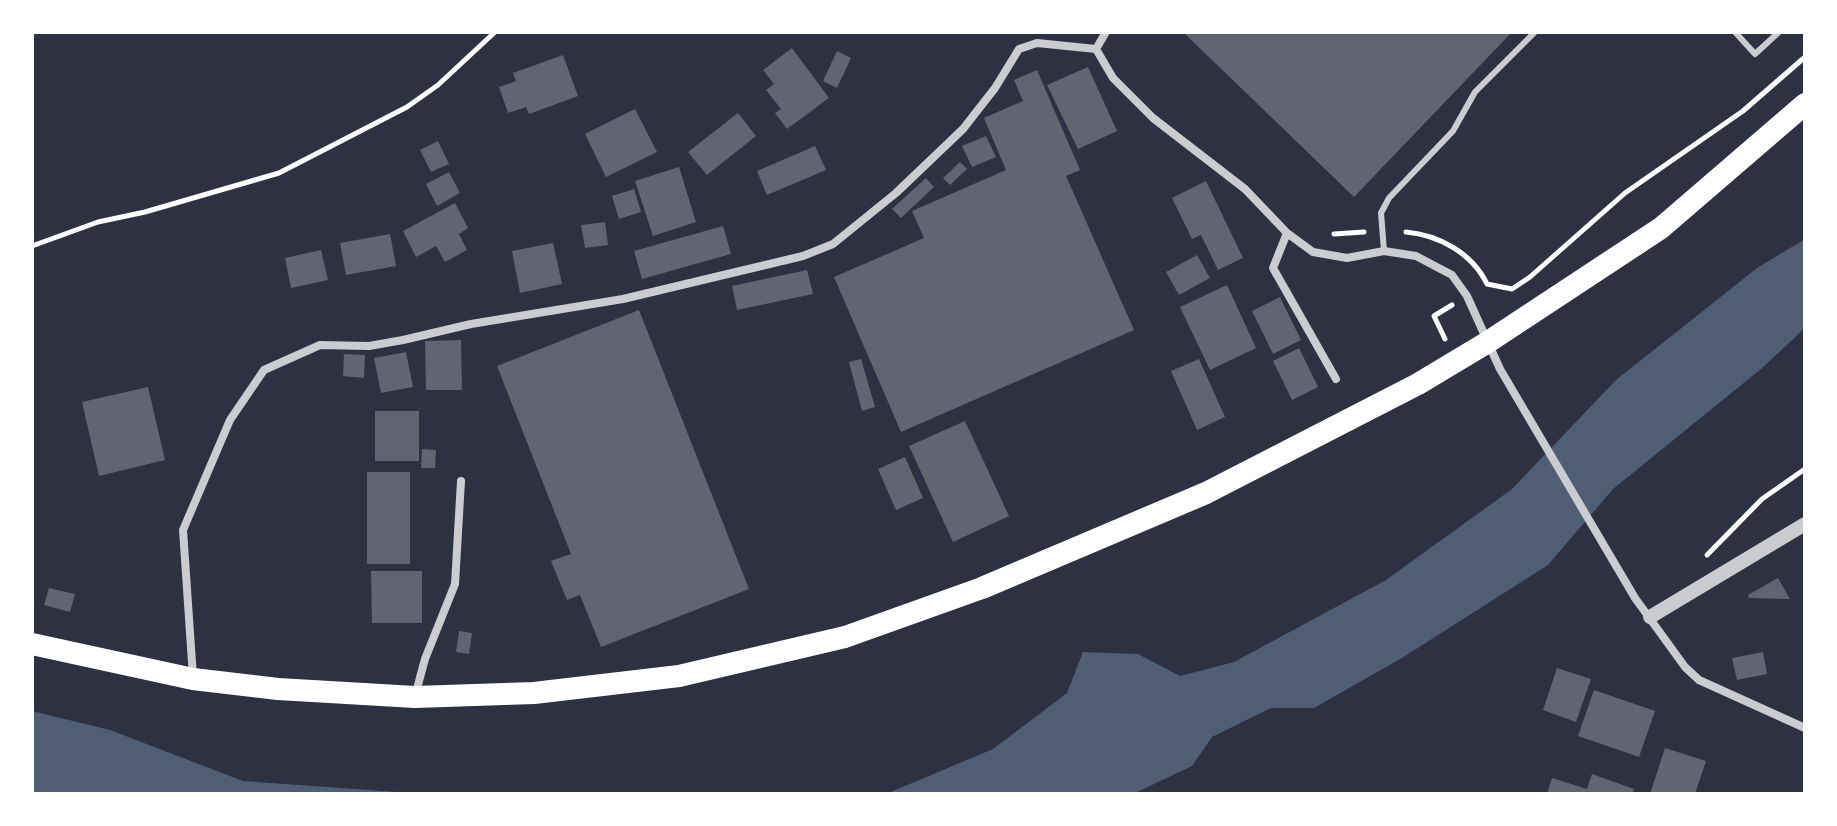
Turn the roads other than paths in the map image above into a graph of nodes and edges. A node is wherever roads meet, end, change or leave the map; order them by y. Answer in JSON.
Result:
{"nodes":[{"id":1,"x":1106,"y":32,"type":"edge"},
{"id":2,"x":1535,"y":32,"type":"edge"},
{"id":3,"x":1735,"y":32,"type":"edge"},
{"id":4,"x":1779,"y":32,"type":"edge"},
{"id":5,"x":1096,"y":49,"type":"junction"},
{"id":6,"x":1805,"y":104,"type":"edge"},
{"id":7,"x":1287,"y":233,"type":"junction"},
{"id":8,"x":1384,"y":251,"type":"junction"},
{"id":9,"x":1488,"y":342,"type":"junction"},
{"id":10,"x":1336,"y":379,"type":"dead end"},
{"id":11,"x":461,"y":481,"type":"dead end"},
{"id":12,"x":1805,"y":524,"type":"edge"},
{"id":13,"x":1650,"y":617,"type":"junction"},
{"id":14,"x":32,"y":644,"type":"edge"},
{"id":15,"x":193,"y":679,"type":"junction"},
{"id":16,"x":415,"y":697,"type":"junction"},
{"id":17,"x":1805,"y":728,"type":"edge"}],
"edges":[{"from":1,"to":5,"type":"street"},
{"from":2,"to":8,"type":"lane"},
{"from":3,"to":4,"type":"lane"},
{"from":5,"to":7,"type":"street"},
{"from":5,"to":15,"type":"street"},
{"from":6,"to":9,"type":"highway"},
{"from":7,"to":8,"type":"street"},
{"from":7,"to":10,"type":"street"},
{"from":8,"to":9,"type":"street"},
{"from":9,"to":13,"type":"street"},
{"from":9,"to":16,"type":"highway"},
{"from":11,"to":16,"type":"street"},
{"from":12,"to":13,"type":"street"},
{"from":13,"to":17,"type":"street"},
{"from":14,"to":15,"type":"highway"},
{"from":15,"to":16,"type":"highway"}]}
